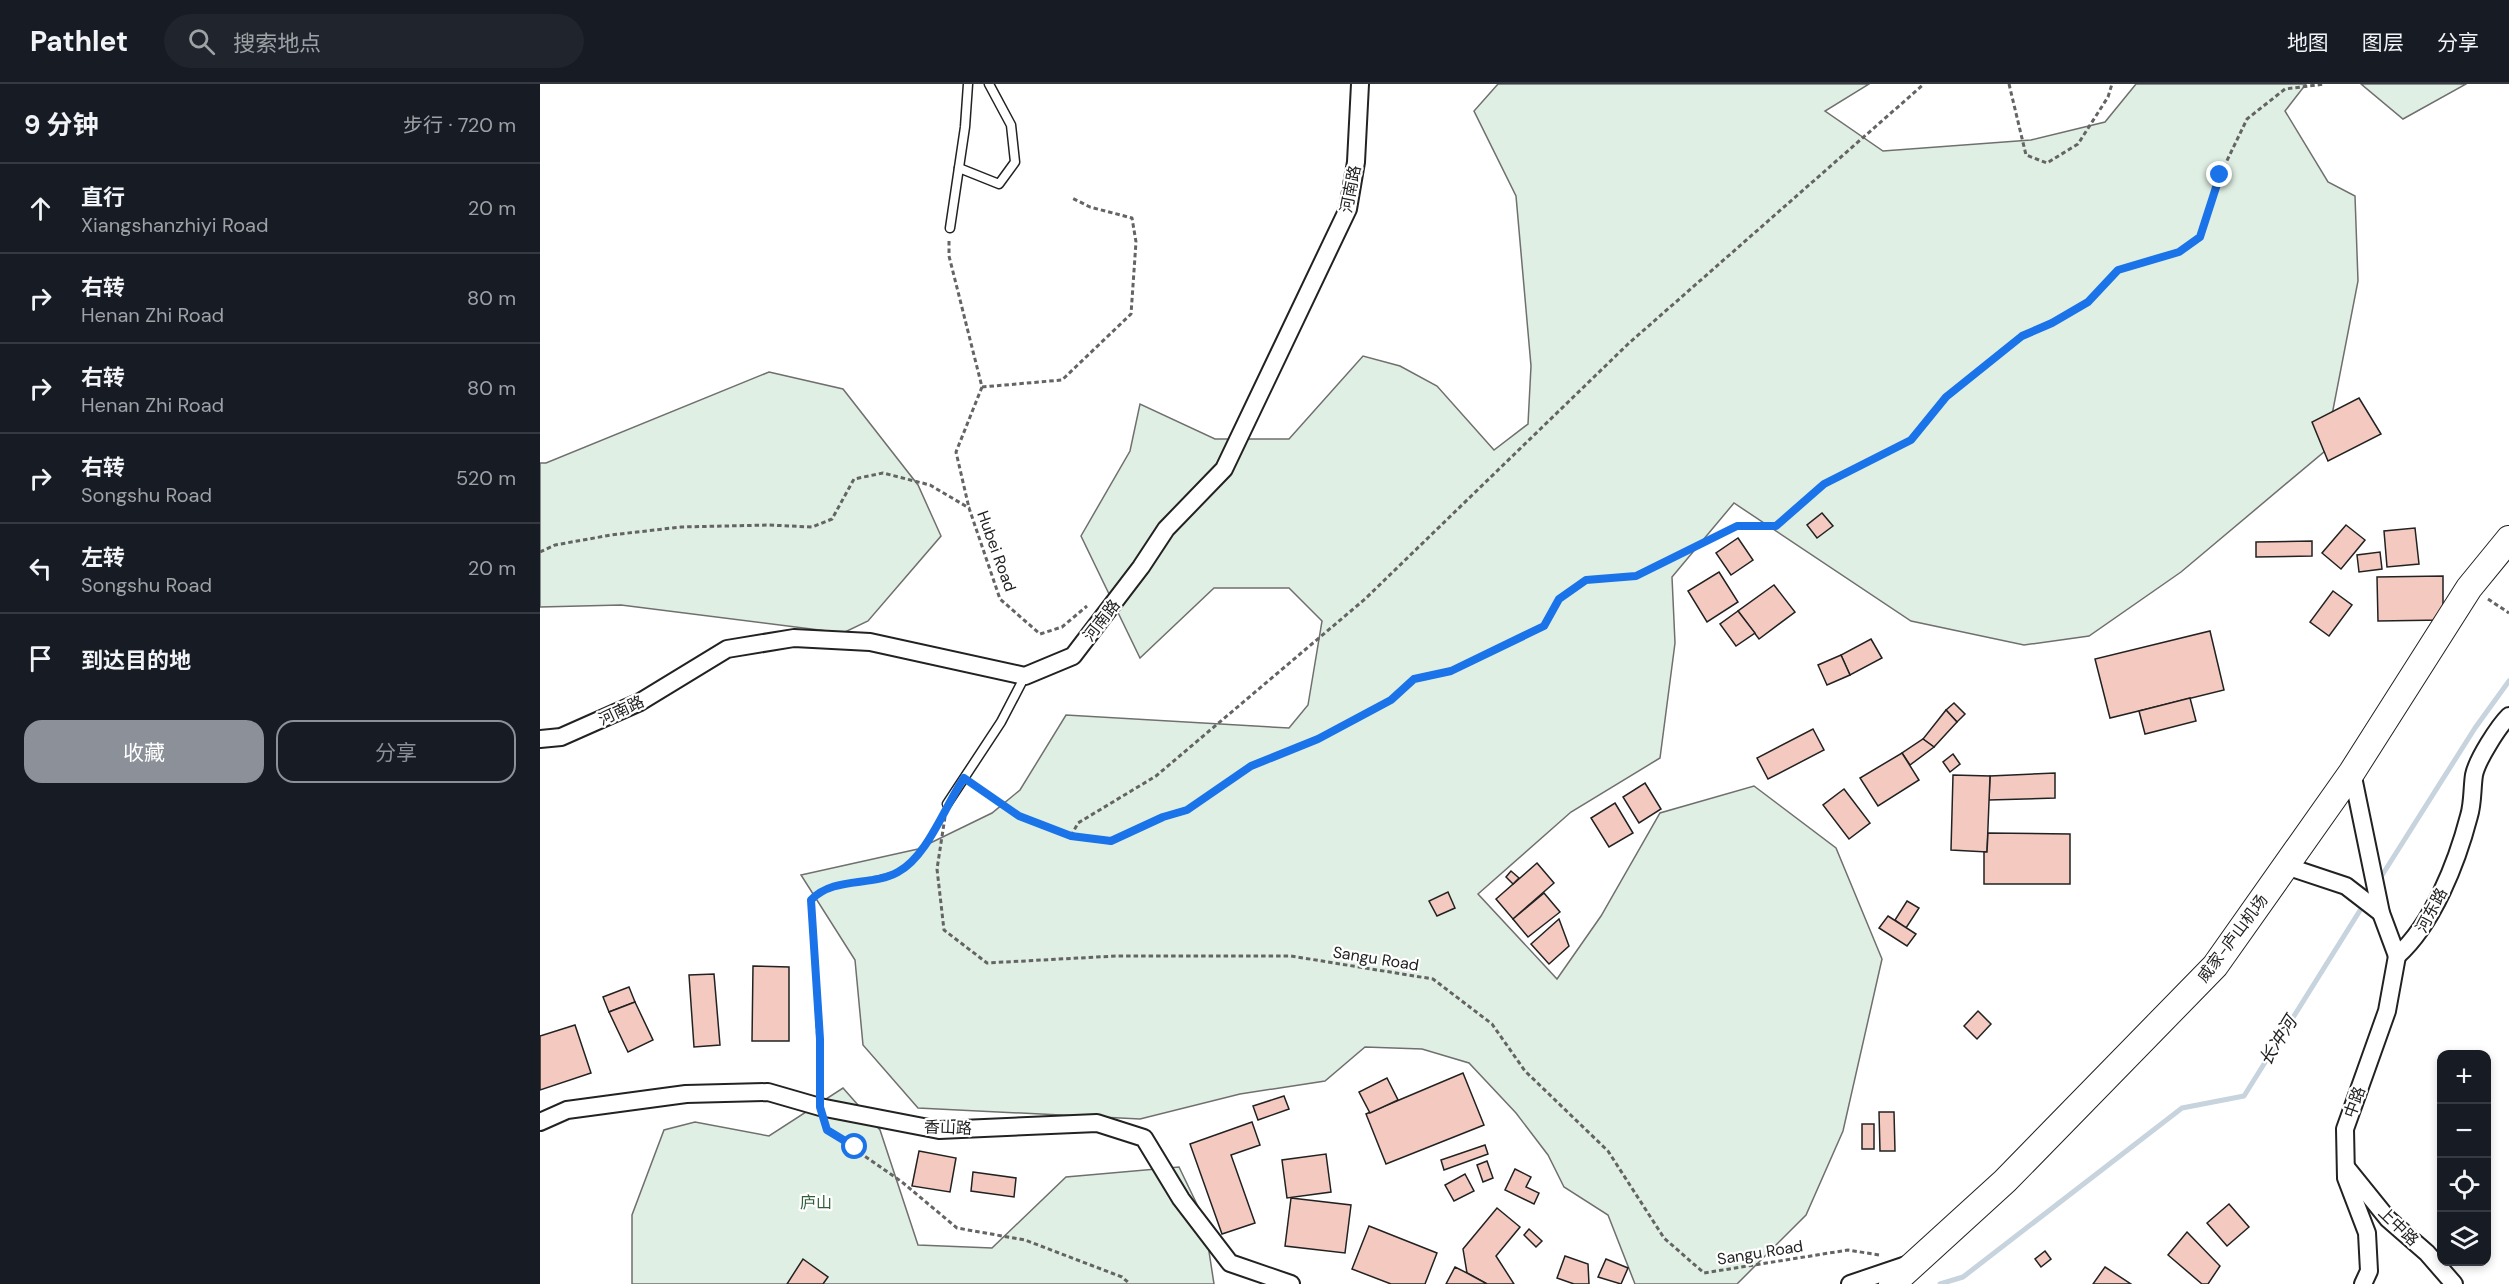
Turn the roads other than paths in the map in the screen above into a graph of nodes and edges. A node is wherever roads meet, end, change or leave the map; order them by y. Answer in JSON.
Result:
{"nodes":[{"id":1,"x":968,"y":84,"type":"edge"},
{"id":2,"x":989,"y":84,"type":"edge"},
{"id":3,"x":1360,"y":84,"type":"edge"},
{"id":4,"x":959,"y":168,"type":"junction"},
{"id":5,"x":950,"y":228,"type":"road end"},
{"id":6,"x":2509,"y":539,"type":"edge"},
{"id":7,"x":1025,"y":676,"type":"junction"},
{"id":8,"x":2509,"y":716,"type":"edge"},
{"id":9,"x":540,"y":739,"type":"edge"},
{"id":10,"x":2352,"y":772,"type":"junction"},
{"id":11,"x":947,"y":804,"type":"road end"},
{"id":12,"x":2286,"y":866,"type":"junction"},
{"id":13,"x":2381,"y":913,"type":"junction"},
{"id":14,"x":2397,"y":956,"type":"junction"},
{"id":15,"x":540,"y":1122,"type":"edge"},
{"id":16,"x":2346,"y":1166,"type":"junction"},
{"id":17,"x":1917,"y":1261,"type":"junction"},
{"id":18,"x":1291,"y":1284,"type":"edge"},
{"id":19,"x":1850,"y":1284,"type":"edge"},
{"id":20,"x":1892,"y":1284,"type":"edge"},
{"id":21,"x":2363,"y":1284,"type":"edge"},
{"id":22,"x":2454,"y":1284,"type":"edge"}],
"edges":[{"from":1,"to":4,"type":"lane"},
{"from":2,"to":4,"type":"lane"},
{"from":3,"to":7,"type":"street","name":"河南路"},
{"from":4,"to":5,"type":"lane"},
{"from":6,"to":10,"type":"main road","name":"威家-庐山机场"},
{"from":7,"to":9,"type":"street","name":"河南路"},
{"from":7,"to":11,"type":"lane"},
{"from":8,"to":14,"type":"street","name":"河东路"},
{"from":10,"to":12,"type":"main road","name":"威家-庐山机场"},
{"from":10,"to":13,"type":"street","name":"河东路"},
{"from":12,"to":13,"type":"street"},
{"from":12,"to":17,"type":"main road","name":"威家-庐山机场"},
{"from":13,"to":14,"type":"street","name":"河东路"},
{"from":14,"to":16,"type":"street","name":"中路"},
{"from":15,"to":18,"type":"street","name":"香山路"},
{"from":16,"to":21,"type":"street","name":"中路"},
{"from":16,"to":22,"type":"street","name":"上中路"},
{"from":17,"to":19,"type":"street"},
{"from":17,"to":20,"type":"main road","name":"威家-庐山机场"}]}
